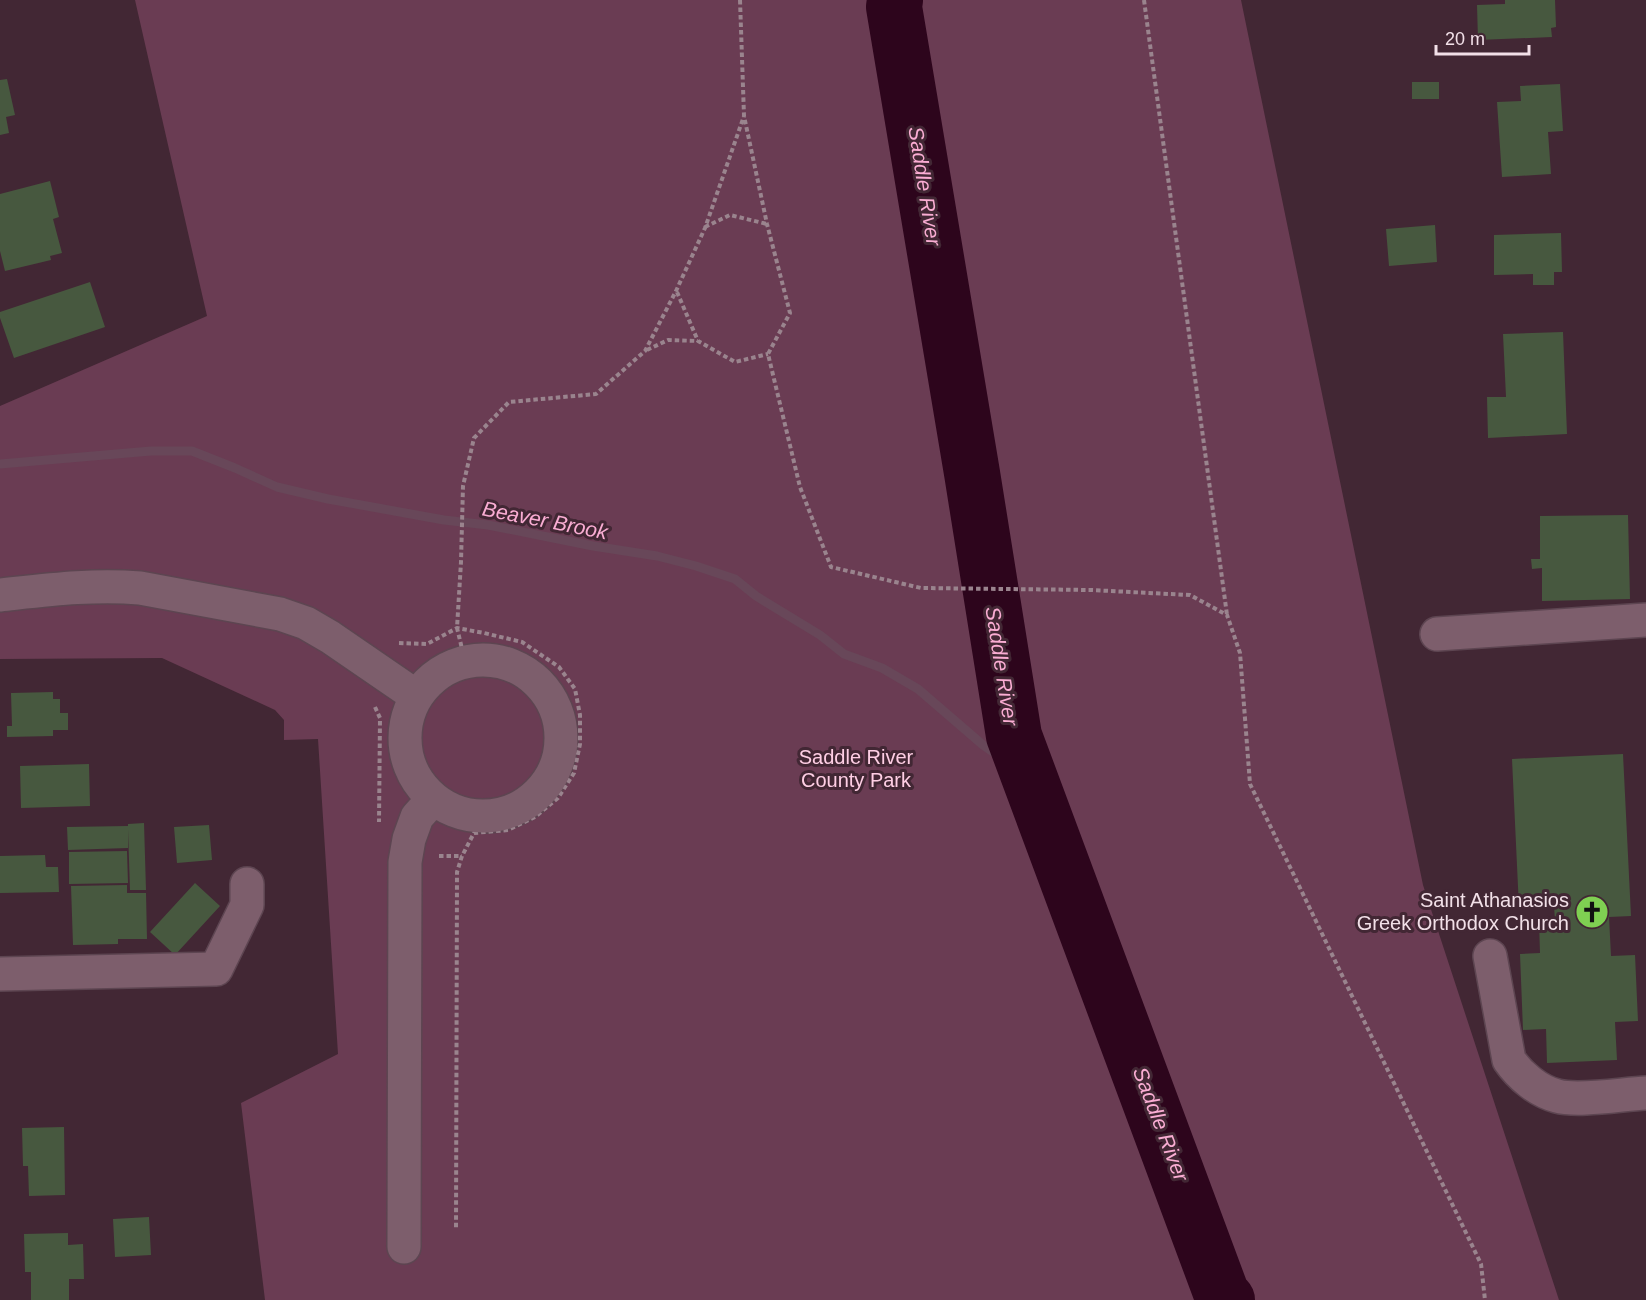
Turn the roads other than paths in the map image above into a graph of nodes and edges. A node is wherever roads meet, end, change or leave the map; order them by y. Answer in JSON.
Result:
{"nodes":[{"id":1,"x":0,"y":595,"type":"edge"},
{"id":2,"x":1646,"y":620,"type":"edge"},
{"id":3,"x":1437,"y":634,"type":"dead end"},
{"id":4,"x":416,"y":696,"type":"junction"},
{"id":5,"x":433,"y":799,"type":"junction"},
{"id":6,"x":247,"y":884,"type":"dead end"},
{"id":7,"x":1490,"y":956,"type":"dead end"},
{"id":8,"x":0,"y":974,"type":"edge"},
{"id":9,"x":1646,"y":1093,"type":"edge"},
{"id":10,"x":404,"y":1247,"type":"dead end"}],
"edges":[{"from":1,"to":4,"type":"lane"},
{"from":2,"to":3,"type":"lane"},
{"from":4,"to":5,"type":"lane"},
{"from":4,"to":5,"type":"lane"},
{"from":5,"to":10,"type":"lane"},
{"from":6,"to":8,"type":"lane"},
{"from":7,"to":9,"type":"lane"}]}
